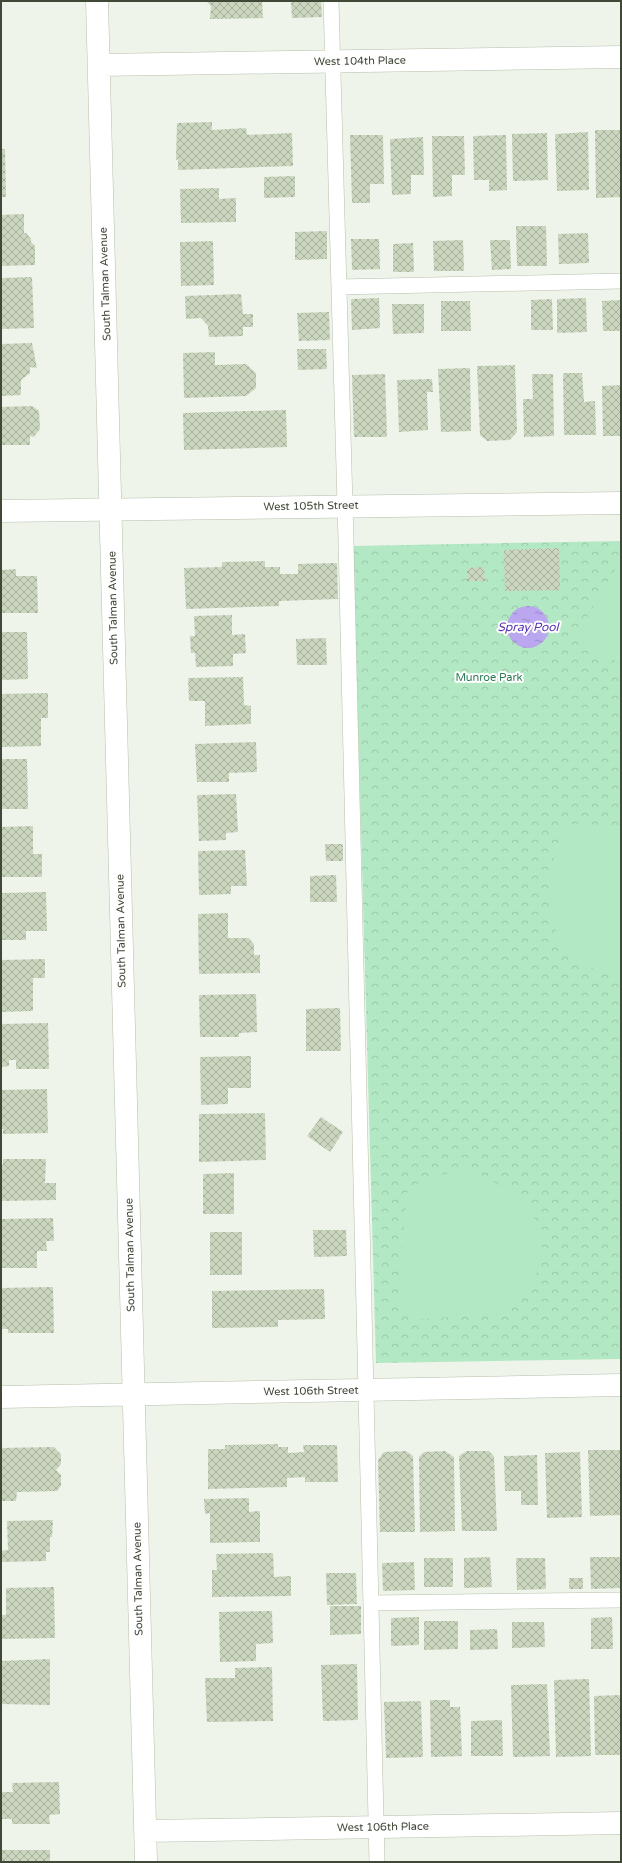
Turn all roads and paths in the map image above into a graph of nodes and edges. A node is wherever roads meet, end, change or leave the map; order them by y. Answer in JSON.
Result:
{"nodes":[{"id":1,"x":97,"y":1,"type":"edge"},
{"id":2,"x":331,"y":1,"type":"edge"},
{"id":3,"x":621,"y":57,"type":"edge"},
{"id":4,"x":332,"y":62,"type":"junction"},
{"id":5,"x":99,"y":65,"type":"junction"},
{"id":6,"x":621,"y":281,"type":"edge"},
{"id":7,"x":338,"y":287,"type":"junction"},
{"id":8,"x":621,"y":503,"type":"edge"},
{"id":9,"x":345,"y":506,"type":"junction"},
{"id":10,"x":110,"y":509,"type":"junction"},
{"id":11,"x":1,"y":511,"type":"edge"},
{"id":12,"x":621,"y":1385,"type":"edge"},
{"id":13,"x":366,"y":1390,"type":"junction"},
{"id":14,"x":134,"y":1394,"type":"junction"},
{"id":15,"x":1,"y":1397,"type":"edge"},
{"id":16,"x":621,"y":1600,"type":"edge"},
{"id":17,"x":371,"y":1603,"type":"junction"},
{"id":18,"x":621,"y":1823,"type":"edge"},
{"id":19,"x":376,"y":1827,"type":"junction"},
{"id":20,"x":145,"y":1831,"type":"junction"},
{"id":21,"x":146,"y":1862,"type":"edge"},
{"id":22,"x":377,"y":1862,"type":"edge"}],
"edges":[{"from":1,"to":5,"type":"street","name":"South Talman Avenue"},
{"from":2,"to":4,"type":"lane"},
{"from":3,"to":4,"type":"street","name":"West 104th Place"},
{"from":4,"to":5,"type":"street","name":"West 104th Place"},
{"from":4,"to":7,"type":"lane"},
{"from":5,"to":10,"type":"street","name":"South Talman Avenue"},
{"from":6,"to":7,"type":"lane"},
{"from":7,"to":9,"type":"lane"},
{"from":8,"to":9,"type":"street","name":"West 105th Street"},
{"from":9,"to":10,"type":"street","name":"West 105th Street"},
{"from":9,"to":13,"type":"lane"},
{"from":10,"to":11,"type":"street","name":"West 105th Street"},
{"from":10,"to":14,"type":"street","name":"South Talman Avenue"},
{"from":12,"to":13,"type":"street","name":"West 106th Street"},
{"from":13,"to":14,"type":"street","name":"West 106th Street"},
{"from":13,"to":17,"type":"lane"},
{"from":14,"to":15,"type":"street","name":"West 106th Street"},
{"from":14,"to":20,"type":"street","name":"South Talman Avenue"},
{"from":16,"to":17,"type":"lane"},
{"from":17,"to":19,"type":"lane"},
{"from":18,"to":19,"type":"street","name":"West 106th Place"},
{"from":19,"to":20,"type":"street","name":"West 106th Place"},
{"from":19,"to":22,"type":"lane"},
{"from":20,"to":21,"type":"street","name":"South Talman Avenue"}]}
